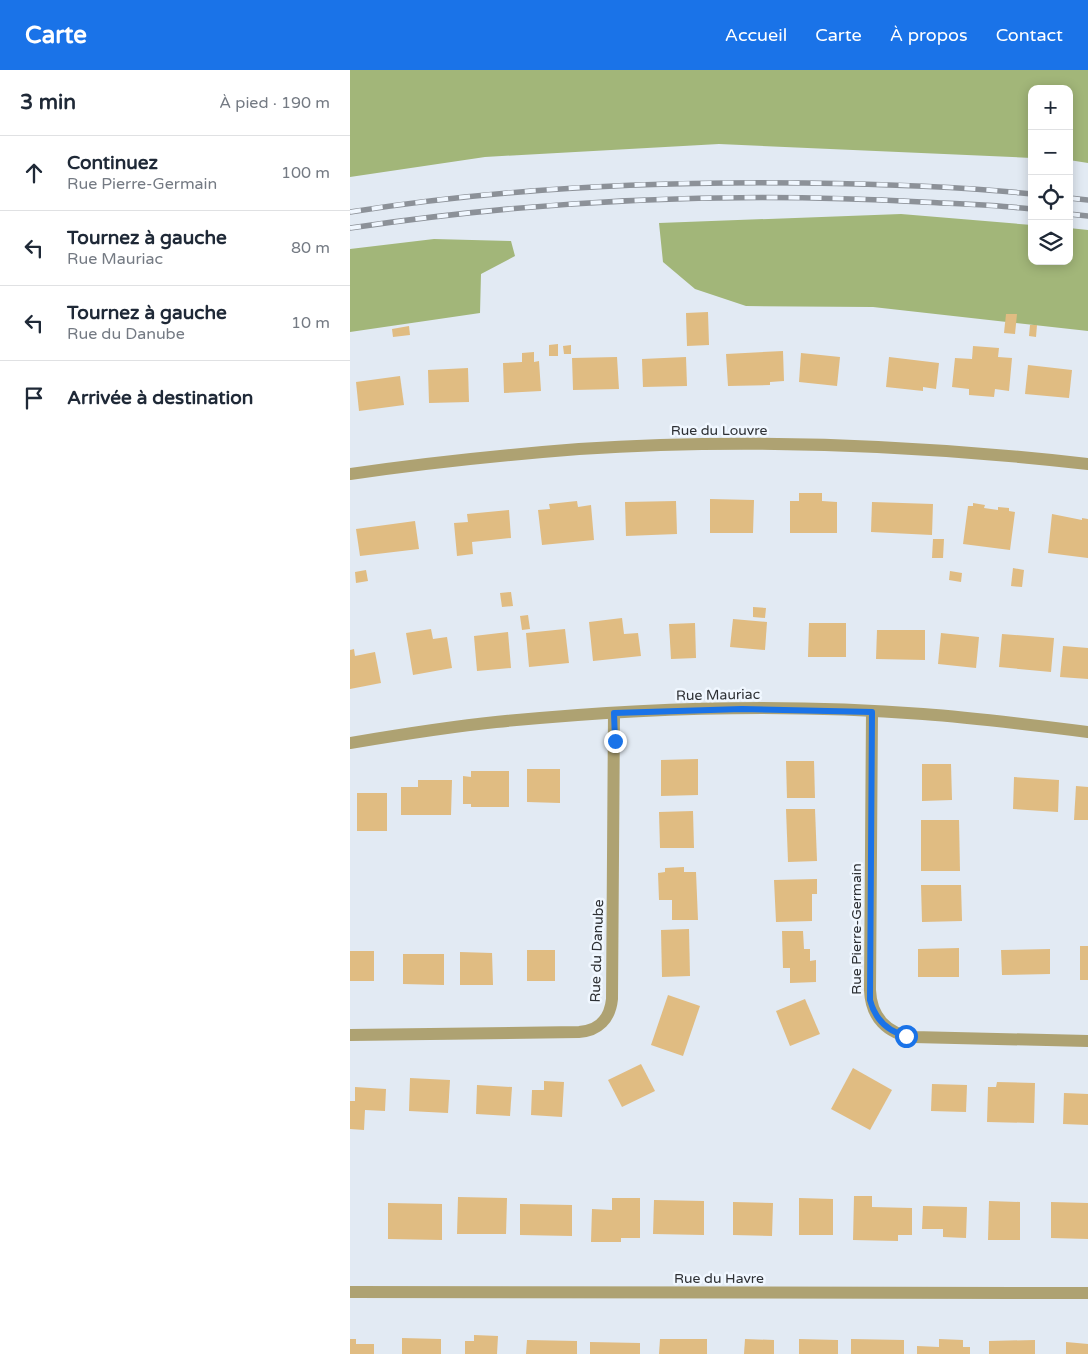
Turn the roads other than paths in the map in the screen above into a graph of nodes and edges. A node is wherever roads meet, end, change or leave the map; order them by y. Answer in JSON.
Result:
{"nodes":[{"id":1,"x":1088,"y":464,"type":"edge"},
{"id":2,"x":350,"y":474,"type":"edge"},
{"id":3,"x":872,"y":712,"type":"junction"},
{"id":4,"x":614,"y":713,"type":"junction"},
{"id":5,"x":1088,"y":732,"type":"edge"},
{"id":6,"x":350,"y":742,"type":"edge"},
{"id":7,"x":350,"y":1035,"type":"edge"},
{"id":8,"x":1088,"y":1041,"type":"edge"},
{"id":9,"x":350,"y":1292,"type":"edge"},
{"id":10,"x":1088,"y":1293,"type":"edge"}],
"edges":[{"from":1,"to":2,"type":"street","name":"Rue du Louvre"},
{"from":3,"to":4,"type":"street","name":"Rue Mauriac"},
{"from":3,"to":5,"type":"street","name":"Rue Mauriac"},
{"from":3,"to":8,"type":"street","name":"Rue Pierre-Germain"},
{"from":4,"to":6,"type":"street","name":"Rue Mauriac"},
{"from":4,"to":7,"type":"street","name":"Rue du Danube"},
{"from":9,"to":10,"type":"street","name":"Rue du Havre"}]}
